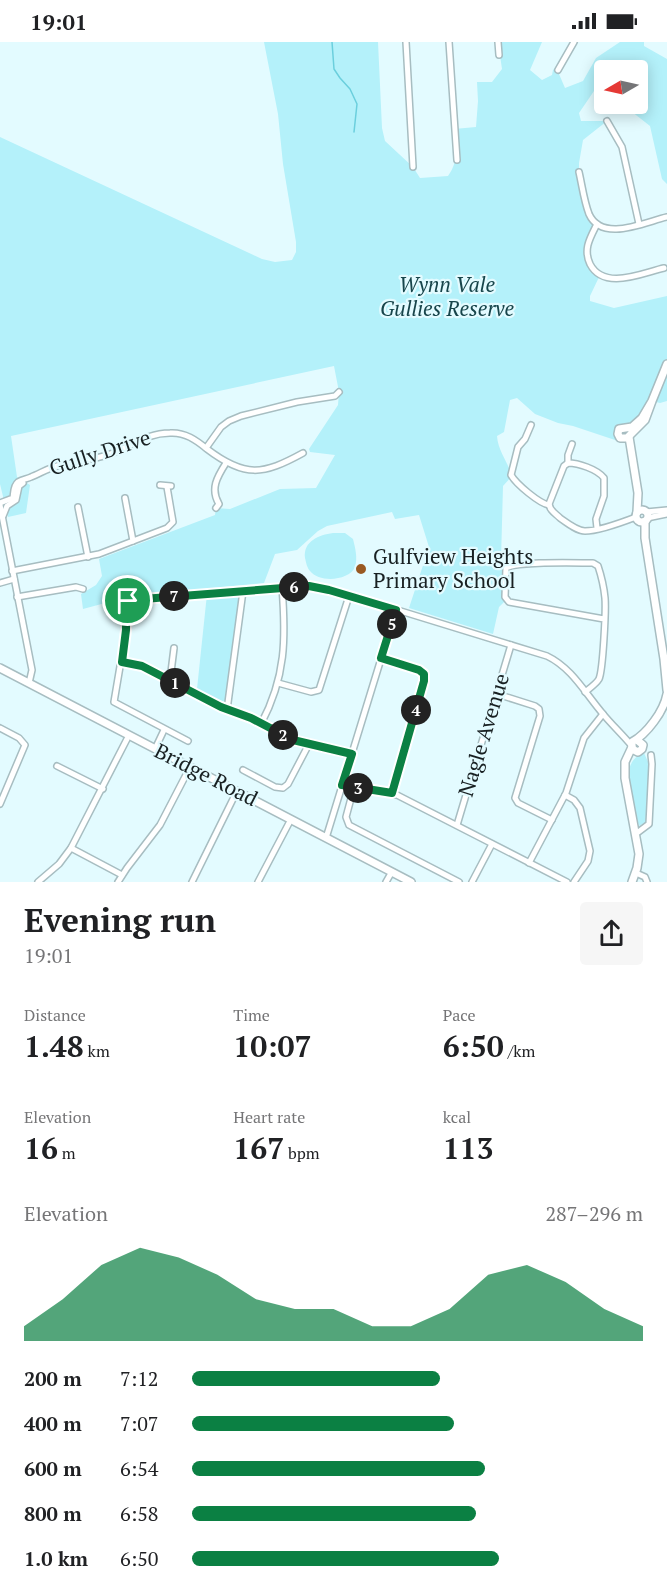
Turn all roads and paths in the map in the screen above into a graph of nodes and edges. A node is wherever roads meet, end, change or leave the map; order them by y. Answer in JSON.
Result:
{"nodes":[{"id":1,"x":406,"y":42,"type":"edge"},
{"id":2,"x":449,"y":42,"type":"edge"},
{"id":3,"x":498,"y":42,"type":"edge"},
{"id":4,"x":574,"y":42,"type":"edge"},
{"id":5,"x":499,"y":55,"type":"dead end"},
{"id":6,"x":558,"y":70,"type":"dead end"},
{"id":7,"x":607,"y":121,"type":"dead end"},
{"id":8,"x":457,"y":160,"type":"dead end"},
{"id":9,"x":413,"y":167,"type":"dead end"},
{"id":10,"x":579,"y":172,"type":"dead end"},
{"id":11,"x":667,"y":218,"type":"edge"},
{"id":12,"x":639,"y":224,"type":"junction"},
{"id":13,"x":597,"y":225,"type":"junction"},
{"id":14,"x":664,"y":268,"type":"dead end"},
{"id":15,"x":667,"y":364,"type":"edge"},
{"id":16,"x":338,"y":395,"type":"dead end"},
{"id":17,"x":531,"y":424,"type":"dead end"},
{"id":18,"x":572,"y":444,"type":"dead end"},
{"id":19,"x":206,"y":448,"type":"junction"},
{"id":20,"x":303,"y":453,"type":"dead end"},
{"id":21,"x":226,"y":463,"type":"junction"},
{"id":22,"x":568,"y":463,"type":"junction"},
{"id":23,"x":29,"y":478,"type":"junction"},
{"id":24,"x":160,"y":485,"type":"dead end"},
{"id":25,"x":125,"y":498,"type":"dead end"},
{"id":26,"x":0,"y":503,"type":"edge"},
{"id":27,"x":549,"y":505,"type":"junction"},
{"id":28,"x":78,"y":507,"type":"dead end"},
{"id":29,"x":216,"y":508,"type":"dead end"},
{"id":30,"x":667,"y":512,"type":"edge"},
{"id":31,"x":641,"y":516,"type":"junction"},
{"id":32,"x":1,"y":523,"type":"edge"},
{"id":33,"x":597,"y":528,"type":"junction"},
{"id":34,"x":133,"y":541,"type":"junction"},
{"id":35,"x":88,"y":557,"type":"junction"},
{"id":36,"x":12,"y":571,"type":"junction"},
{"id":37,"x":14,"y":579,"type":"junction"},
{"id":38,"x":0,"y":583,"type":"edge"},
{"id":39,"x":282,"y":587,"type":"junction"},
{"id":40,"x":83,"y":589,"type":"dead end"},
{"id":41,"x":243,"y":591,"type":"junction"},
{"id":42,"x":349,"y":596,"type":"junction"},
{"id":43,"x":17,"y":597,"type":"junction"},
{"id":44,"x":396,"y":610,"type":"junction"},
{"id":45,"x":604,"y":619,"type":"junction"},
{"id":46,"x":511,"y":645,"type":"junction"},
{"id":47,"x":174,"y":648,"type":"dead end"},
{"id":48,"x":381,"y":658,"type":"junction"},
{"id":49,"x":122,"y":662,"type":"junction"},
{"id":50,"x":0,"y":668,"type":"edge"},
{"id":51,"x":0,"y":673,"type":"edge"},
{"id":52,"x":667,"y":678,"type":"edge"},
{"id":53,"x":170,"y":680,"type":"junction"},
{"id":54,"x":278,"y":683,"type":"junction"},
{"id":55,"x":28,"y":685,"type":"junction"},
{"id":56,"x":585,"y":692,"type":"junction"},
{"id":57,"x":667,"y":692,"type":"edge"},
{"id":58,"x":497,"y":694,"type":"junction"},
{"id":59,"x":667,"y":705,"type":"edge"},
{"id":60,"x":227,"y":710,"type":"junction"},
{"id":61,"x":603,"y":714,"type":"junction"},
{"id":62,"x":261,"y":724,"type":"junction"},
{"id":63,"x":0,"y":728,"type":"edge"},
{"id":64,"x":164,"y":730,"type":"junction"},
{"id":65,"x":129,"y":737,"type":"junction"},
{"id":66,"x":188,"y":741,"type":"dead end"},
{"id":67,"x":309,"y":744,"type":"junction"},
{"id":68,"x":636,"y":745,"type":"junction"},
{"id":69,"x":155,"y":749,"type":"junction"},
{"id":70,"x":352,"y":754,"type":"junction"},
{"id":71,"x":651,"y":755,"type":"dead end"},
{"id":72,"x":57,"y":766,"type":"dead end"},
{"id":73,"x":189,"y":769,"type":"junction"},
{"id":74,"x":243,"y":770,"type":"dead end"},
{"id":75,"x":342,"y":785,"type":"junction"},
{"id":76,"x":354,"y":787,"type":"junction"},
{"id":77,"x":103,"y":789,"type":"junction"},
{"id":78,"x":392,"y":793,"type":"junction"},
{"id":79,"x":236,"y":794,"type":"junction"},
{"id":80,"x":565,"y":795,"type":"junction"},
{"id":81,"x":0,"y":804,"type":"edge"},
{"id":82,"x":552,"y":820,"type":"junction"},
{"id":83,"x":289,"y":821,"type":"junction"},
{"id":84,"x":457,"y":825,"type":"junction"},
{"id":85,"x":637,"y":832,"type":"junction"},
{"id":86,"x":326,"y":840,"type":"junction"},
{"id":87,"x":492,"y":844,"type":"junction"},
{"id":88,"x":72,"y":848,"type":"junction"},
{"id":89,"x":529,"y":863,"type":"junction"},
{"id":90,"x":636,"y":873,"type":"junction"},
{"id":91,"x":122,"y":875,"type":"junction"},
{"id":92,"x":389,"y":876,"type":"edge"},
{"id":93,"x":38,"y":882,"type":"edge"},
{"id":94,"x":118,"y":882,"type":"edge"},
{"id":95,"x":192,"y":882,"type":"edge"},
{"id":96,"x":258,"y":882,"type":"edge"},
{"id":97,"x":404,"y":882,"type":"edge"},
{"id":98,"x":411,"y":882,"type":"edge"},
{"id":99,"x":459,"y":882,"type":"edge"},
{"id":100,"x":472,"y":882,"type":"edge"},
{"id":101,"x":567,"y":882,"type":"edge"},
{"id":102,"x":574,"y":882,"type":"edge"},
{"id":103,"x":632,"y":882,"type":"edge"},
{"id":104,"x":647,"y":882,"type":"edge"}],
"edges":[{"from":1,"to":9,"type":"street"},
{"from":2,"to":8,"type":"street"},
{"from":3,"to":5,"type":"street"},
{"from":4,"to":6,"type":"street"},
{"from":7,"to":12,"type":"street"},
{"from":10,"to":13,"type":"street"},
{"from":11,"to":12,"type":"street"},
{"from":12,"to":13,"type":"street"},
{"from":13,"to":14,"type":"street"},
{"from":15,"to":31,"type":"main road"},
{"from":16,"to":19,"type":"street"},
{"from":17,"to":27,"type":"street"},
{"from":18,"to":22,"type":"street"},
{"from":19,"to":21,"type":"street","name":"Gully Drive"},
{"from":19,"to":23,"type":"street","name":"Gully Drive"},
{"from":20,"to":21,"type":"street","name":"Gully Drive"},
{"from":21,"to":29,"type":"street"},
{"from":22,"to":27,"type":"street"},
{"from":22,"to":33,"type":"street"},
{"from":23,"to":26,"type":"street","name":"Gully Drive"},
{"from":23,"to":32,"type":"street","name":"Gully Drive"},
{"from":24,"to":34,"type":"street"},
{"from":25,"to":34,"type":"street"},
{"from":26,"to":32,"type":"street"},
{"from":27,"to":33,"type":"street"},
{"from":28,"to":35,"type":"street"},
{"from":30,"to":31,"type":"street"},
{"from":31,"to":33,"type":"street"},
{"from":31,"to":52,"type":"main road"},
{"from":32,"to":36,"type":"street"},
{"from":34,"to":35,"type":"street"},
{"from":35,"to":36,"type":"street"},
{"from":36,"to":37,"type":"street"},
{"from":37,"to":38,"type":"street"},
{"from":37,"to":43,"type":"street"},
{"from":39,"to":41,"type":"street"},
{"from":39,"to":42,"type":"street"},
{"from":39,"to":54,"type":"street"},
{"from":40,"to":43,"type":"street"},
{"from":41,"to":49,"type":"street"},
{"from":41,"to":60,"type":"street"},
{"from":42,"to":44,"type":"street"},
{"from":42,"to":54,"type":"street"},
{"from":43,"to":55,"type":"street"},
{"from":44,"to":46,"type":"street"},
{"from":44,"to":48,"type":"street"},
{"from":45,"to":45,"type":"street"},
{"from":45,"to":56,"type":"street"},
{"from":46,"to":56,"type":"street"},
{"from":46,"to":58,"type":"street","name":"Nagle Avenue"},
{"from":47,"to":53,"type":"street"},
{"from":48,"to":70,"type":"street"},
{"from":48,"to":78,"type":"street"},
{"from":49,"to":53,"type":"street"},
{"from":49,"to":64,"type":"street"},
{"from":50,"to":55,"type":"main road","name":"Bridge Road"},
{"from":51,"to":55,"type":"main road","name":"Bridge Road"},
{"from":52,"to":57,"type":"main road"},
{"from":53,"to":60,"type":"street"},
{"from":54,"to":62,"type":"street"},
{"from":55,"to":65,"type":"main road","name":"Bridge Road"},
{"from":56,"to":61,"type":"street"},
{"from":57,"to":68,"type":"main road"},
{"from":58,"to":82,"type":"street"},
{"from":58,"to":84,"type":"street","name":"Nagle Avenue"},
{"from":59,"to":68,"type":"main road"},
{"from":60,"to":62,"type":"street"},
{"from":61,"to":68,"type":"street"},
{"from":61,"to":80,"type":"street"},
{"from":62,"to":67,"type":"street"},
{"from":63,"to":81,"type":"street"},
{"from":64,"to":66,"type":"street"},
{"from":64,"to":69,"type":"street"},
{"from":65,"to":69,"type":"main road","name":"Bridge Road"},
{"from":65,"to":73,"type":"main road","name":"Bridge Road"},
{"from":65,"to":77,"type":"street"},
{"from":67,"to":70,"type":"street"},
{"from":67,"to":74,"type":"street"},
{"from":68,"to":85,"type":"main road"},
{"from":69,"to":73,"type":"main road","name":"Bridge Road"},
{"from":70,"to":75,"type":"street"},
{"from":71,"to":85,"type":"street"},
{"from":72,"to":77,"type":"street"},
{"from":73,"to":79,"type":"main road","name":"Bridge Road"},
{"from":73,"to":91,"type":"street"},
{"from":75,"to":76,"type":"street"},
{"from":75,"to":86,"type":"street"},
{"from":76,"to":78,"type":"street"},
{"from":76,"to":99,"type":"street"},
{"from":77,"to":88,"type":"street"},
{"from":78,"to":84,"type":"street"},
{"from":79,"to":83,"type":"main road","name":"Bridge Road"},
{"from":79,"to":95,"type":"street"},
{"from":80,"to":82,"type":"street"},
{"from":80,"to":102,"type":"street"},
{"from":82,"to":89,"type":"street"},
{"from":83,"to":86,"type":"main road","name":"Bridge Road"},
{"from":83,"to":96,"type":"street"},
{"from":84,"to":87,"type":"street"},
{"from":85,"to":90,"type":"main road"},
{"from":86,"to":92,"type":"main road","name":"Bridge Road"},
{"from":87,"to":89,"type":"street"},
{"from":87,"to":100,"type":"street"},
{"from":88,"to":91,"type":"street"},
{"from":88,"to":93,"type":"street"},
{"from":89,"to":101,"type":"street"},
{"from":90,"to":103,"type":"main road"},
{"from":90,"to":104,"type":"street"},
{"from":91,"to":94,"type":"street"},
{"from":92,"to":97,"type":"main road","name":"Bridge Road"},
{"from":92,"to":98,"type":"main road","name":"Bridge Road"}]}
